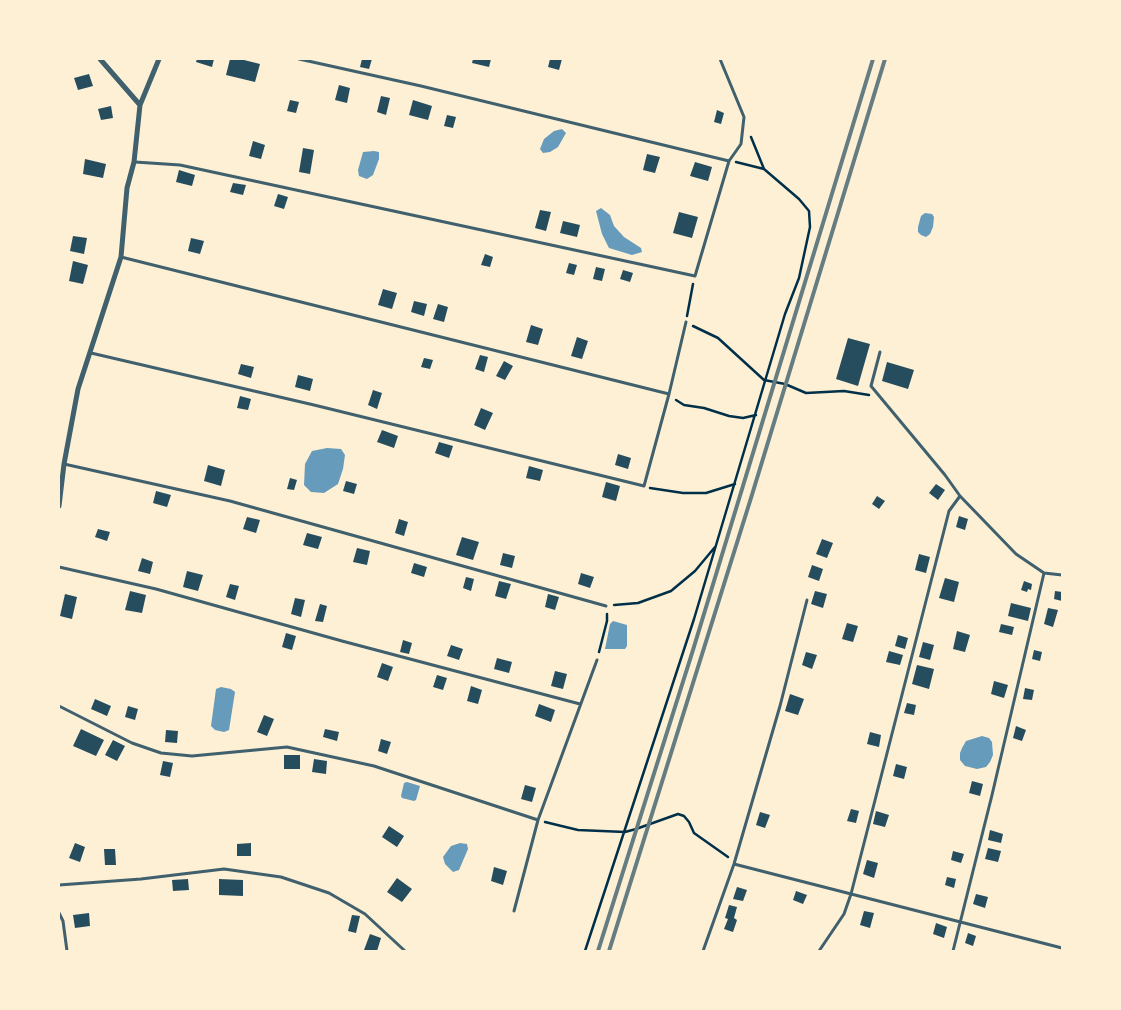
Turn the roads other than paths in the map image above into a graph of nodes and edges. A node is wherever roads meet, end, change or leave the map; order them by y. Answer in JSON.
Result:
{"nodes":[{"id":1,"x":100,"y":59,"type":"edge"},
{"id":2,"x":159,"y":59,"type":"edge"},
{"id":3,"x":299,"y":59,"type":"edge"},
{"id":4,"x":720,"y":59,"type":"edge"},
{"id":5,"x":140,"y":105,"type":"junction"},
{"id":6,"x":730,"y":161,"type":"junction"},
{"id":7,"x":134,"y":162,"type":"junction"},
{"id":8,"x":121,"y":257,"type":"junction"},
{"id":9,"x":686,"y":322,"type":"road end"},
{"id":10,"x":880,"y":352,"type":"dead end"},
{"id":11,"x":91,"y":353,"type":"junction"},
{"id":12,"x":669,"y":394,"type":"junction"},
{"id":13,"x":64,"y":464,"type":"junction"},
{"id":14,"x":960,"y":496,"type":"junction"},
{"id":15,"x":59,"y":506,"type":"edge"},
{"id":16,"x":59,"y":567,"type":"edge"},
{"id":17,"x":1044,"y":572,"type":"junction"},
{"id":18,"x":1062,"y":575,"type":"edge"},
{"id":19,"x":807,"y":600,"type":"dead end"},
{"id":20,"x":606,"y":606,"type":"road end"},
{"id":21,"x":598,"y":660,"type":"road end"},
{"id":22,"x":580,"y":704,"type":"junction"},
{"id":23,"x":59,"y":706,"type":"edge"},
{"id":24,"x":538,"y":820,"type":"junction"},
{"id":25,"x":734,"y":864,"type":"junction"},
{"id":26,"x":59,"y":885,"type":"edge"},
{"id":27,"x":851,"y":894,"type":"junction"},
{"id":28,"x":514,"y":911,"type":"dead end"},
{"id":29,"x":59,"y":913,"type":"edge"},
{"id":30,"x":960,"y":922,"type":"junction"},
{"id":31,"x":1062,"y":948,"type":"edge"},
{"id":32,"x":67,"y":951,"type":"edge"},
{"id":33,"x":405,"y":951,"type":"edge"},
{"id":34,"x":703,"y":951,"type":"edge"},
{"id":35,"x":819,"y":951,"type":"edge"},
{"id":36,"x":953,"y":951,"type":"edge"}],
"edges":[{"from":1,"to":5,"type":"street"},
{"from":2,"to":5,"type":"street"},
{"from":3,"to":6,"type":"lane"},
{"from":4,"to":6,"type":"lane"},
{"from":5,"to":7,"type":"street"},
{"from":6,"to":7,"type":"lane"},
{"from":7,"to":8,"type":"street"},
{"from":8,"to":11,"type":"street"},
{"from":8,"to":12,"type":"lane"},
{"from":9,"to":12,"type":"lane"},
{"from":10,"to":14,"type":"lane"},
{"from":11,"to":12,"type":"lane"},
{"from":11,"to":13,"type":"street"},
{"from":13,"to":15,"type":"street"},
{"from":13,"to":20,"type":"lane"},
{"from":14,"to":17,"type":"lane"},
{"from":14,"to":27,"type":"lane"},
{"from":16,"to":22,"type":"lane"},
{"from":17,"to":18,"type":"lane"},
{"from":17,"to":30,"type":"lane"},
{"from":19,"to":25,"type":"lane"},
{"from":21,"to":22,"type":"lane"},
{"from":22,"to":24,"type":"lane"},
{"from":23,"to":24,"type":"lane"},
{"from":24,"to":28,"type":"lane"},
{"from":25,"to":27,"type":"lane"},
{"from":25,"to":34,"type":"lane"},
{"from":26,"to":33,"type":"lane"},
{"from":27,"to":30,"type":"lane"},
{"from":27,"to":35,"type":"lane"},
{"from":29,"to":32,"type":"lane"},
{"from":30,"to":31,"type":"lane"},
{"from":30,"to":36,"type":"lane"}]}
